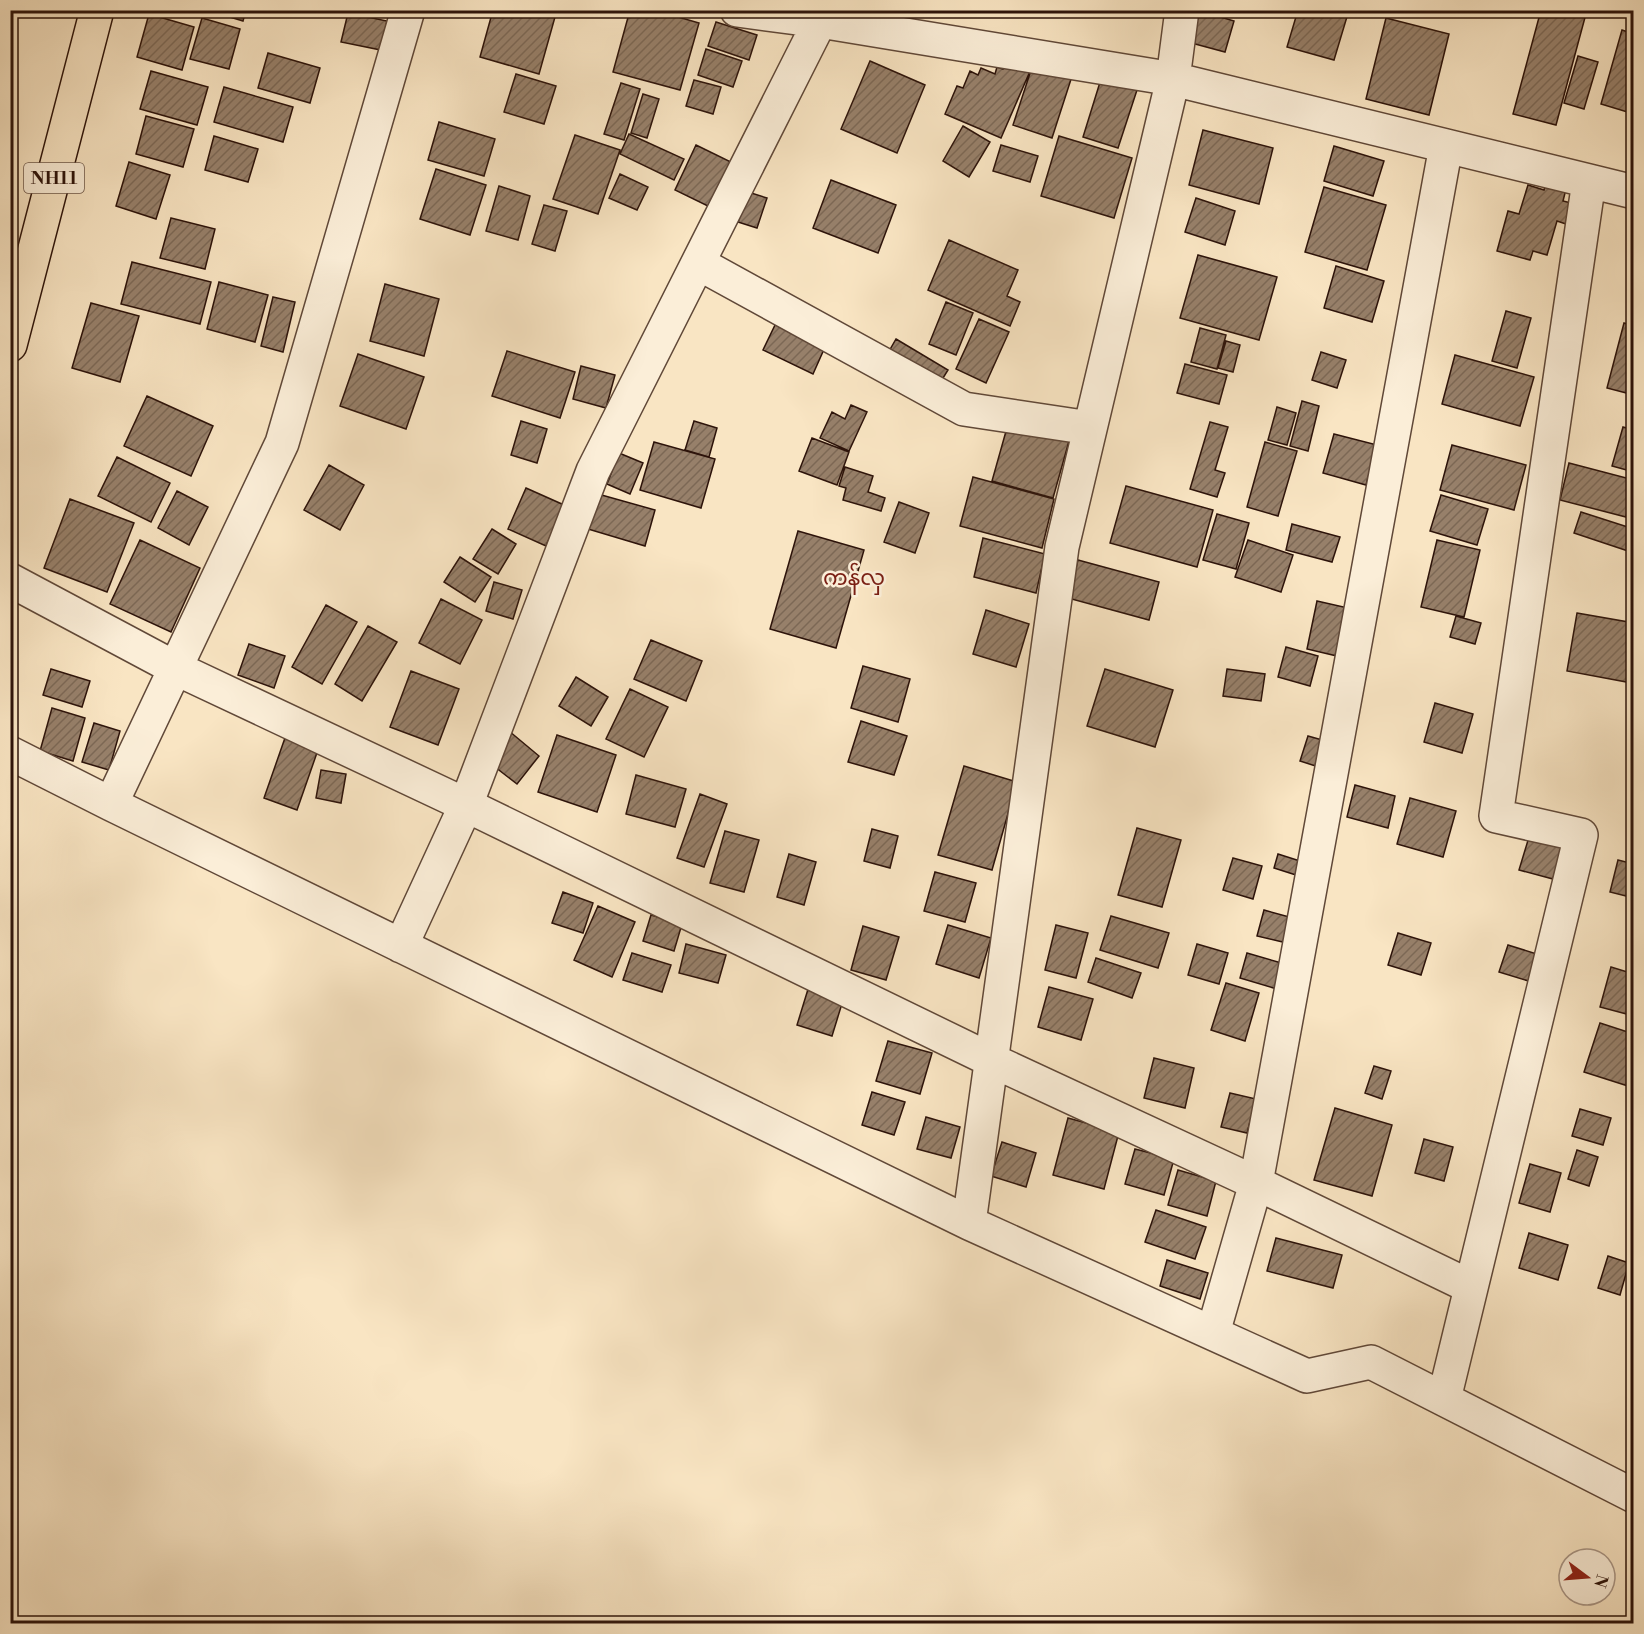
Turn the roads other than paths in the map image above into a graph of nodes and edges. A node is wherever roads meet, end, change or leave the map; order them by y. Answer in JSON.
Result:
{"nodes":[{"id":1,"x":98,"y":10,"type":"edge"},
{"id":2,"x":408,"y":10,"type":"edge"},
{"id":3,"x":737,"y":10,"type":"edge"},
{"id":4,"x":1182,"y":10,"type":"edge"},
{"id":5,"x":821,"y":16,"type":"edge"},
{"id":6,"x":1173,"y":79,"type":"junction"},
{"id":7,"x":1446,"y":146,"type":"junction"},
{"id":8,"x":1589,"y":181,"type":"junction"},
{"id":9,"x":1634,"y":192,"type":"edge"},
{"id":10,"x":698,"y":263,"type":"junction"},
{"id":11,"x":10,"y":345,"type":"edge"},
{"id":12,"x":1090,"y":428,"type":"junction"},
{"id":13,"x":10,"y":580,"type":"edge"},
{"id":14,"x":175,"y":668,"type":"junction"},
{"id":15,"x":10,"y":753,"type":"edge"},
{"id":16,"x":111,"y":804,"type":"junction"},
{"id":17,"x":466,"y":805,"type":"junction"},
{"id":18,"x":401,"y":946,"type":"junction"},
{"id":19,"x":991,"y":1060,"type":"junction"},
{"id":20,"x":1256,"y":1183,"type":"junction"},
{"id":21,"x":969,"y":1223,"type":"junction"},
{"id":22,"x":1471,"y":1287,"type":"junction"},
{"id":23,"x":1212,"y":1333,"type":"junction"},
{"id":24,"x":1444,"y":1399,"type":"junction"},
{"id":25,"x":1634,"y":1496,"type":"edge"}],
"edges":[{"from":1,"to":11,"type":"highway","number":"NH11"},
{"from":2,"to":14,"type":"street"},
{"from":3,"to":5,"type":"street"},
{"from":4,"to":6,"type":"street"},
{"from":5,"to":6,"type":"street"},
{"from":5,"to":10,"type":"street"},
{"from":6,"to":7,"type":"street"},
{"from":6,"to":12,"type":"street"},
{"from":7,"to":8,"type":"street"},
{"from":7,"to":20,"type":"street"},
{"from":8,"to":9,"type":"street"},
{"from":8,"to":22,"type":"street"},
{"from":10,"to":12,"type":"street"},
{"from":10,"to":17,"type":"street"},
{"from":12,"to":19,"type":"street"},
{"from":13,"to":14,"type":"street"},
{"from":14,"to":16,"type":"street"},
{"from":14,"to":17,"type":"street"},
{"from":15,"to":16,"type":"street"},
{"from":16,"to":18,"type":"street"},
{"from":17,"to":18,"type":"street"},
{"from":17,"to":19,"type":"street"},
{"from":18,"to":21,"type":"street"},
{"from":19,"to":20,"type":"street"},
{"from":19,"to":21,"type":"street"},
{"from":20,"to":22,"type":"street"},
{"from":20,"to":23,"type":"street"},
{"from":21,"to":23,"type":"street"},
{"from":22,"to":24,"type":"street"},
{"from":23,"to":24,"type":"street"},
{"from":24,"to":25,"type":"street"}]}
